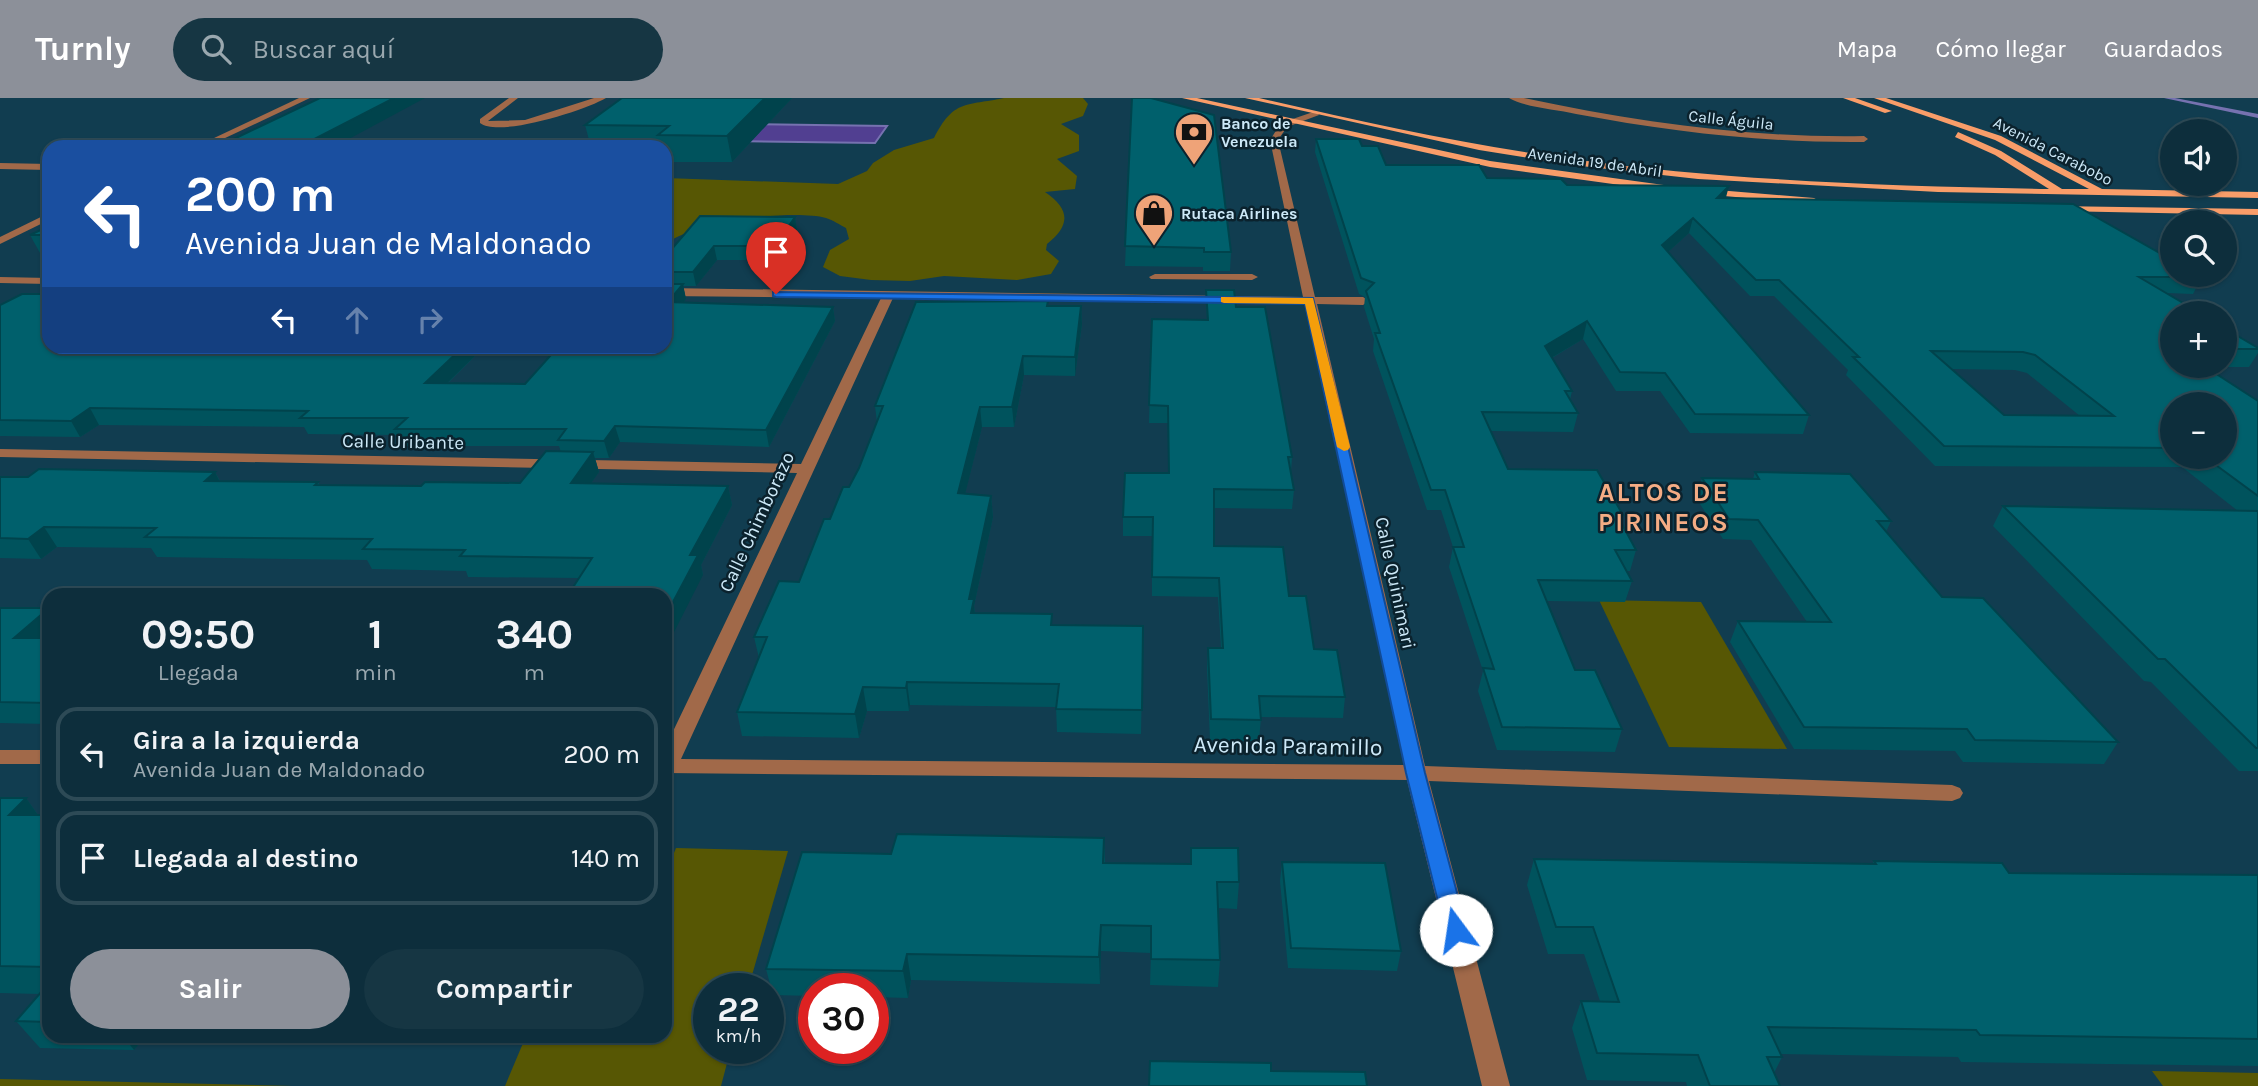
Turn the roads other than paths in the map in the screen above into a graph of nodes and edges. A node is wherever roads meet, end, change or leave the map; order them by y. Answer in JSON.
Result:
{"nodes":[{"id":1,"x":306,"y":98,"type":"edge"},
{"id":2,"x":514,"y":98,"type":"edge"},
{"id":3,"x":602,"y":98,"type":"edge"},
{"id":4,"x":1186,"y":98,"type":"edge"},
{"id":5,"x":1249,"y":98,"type":"edge"},
{"id":6,"x":1513,"y":98,"type":"edge"},
{"id":7,"x":1847,"y":98,"type":"edge"},
{"id":8,"x":1878,"y":98,"type":"edge"},
{"id":9,"x":1316,"y":113,"type":"junction"},
{"id":10,"x":1292,"y":122,"type":"junction"},
{"id":11,"x":1864,"y":139,"type":"dead end"},
{"id":12,"x":214,"y":140,"type":"edge"},
{"id":13,"x":0,"y":166,"type":"edge"},
{"id":14,"x":42,"y":167,"type":"edge"},
{"id":15,"x":1679,"y":190,"type":"edge"},
{"id":16,"x":1691,"y":191,"type":"edge"},
{"id":17,"x":2059,"y":191,"type":"junction"},
{"id":18,"x":2100,"y":191,"type":"junction"},
{"id":19,"x":2258,"y":195,"type":"edge"},
{"id":20,"x":1830,"y":201,"type":"edge"},
{"id":21,"x":2052,"y":208,"type":"edge"},
{"id":22,"x":2089,"y":208,"type":"junction"},
{"id":23,"x":2132,"y":209,"type":"junction"},
{"id":24,"x":2258,"y":212,"type":"edge"},
{"id":25,"x":42,"y":220,"type":"edge"},
{"id":26,"x":0,"y":241,"type":"edge"},
{"id":27,"x":1155,"y":277,"type":"dead end"},
{"id":28,"x":1252,"y":277,"type":"dead end"},
{"id":29,"x":0,"y":280,"type":"edge"},
{"id":30,"x":42,"y":281,"type":"edge"},
{"id":31,"x":672,"y":292,"type":"edge"},
{"id":32,"x":888,"y":296,"type":"junction"},
{"id":33,"x":1310,"y":300,"type":"junction"},
{"id":34,"x":1363,"y":301,"type":"edge"},
{"id":35,"x":0,"y":453,"type":"edge"},
{"id":36,"x":804,"y":469,"type":"junction"},
{"id":37,"x":672,"y":753,"type":"edge"},
{"id":38,"x":0,"y":757,"type":"edge"},
{"id":39,"x":42,"y":757,"type":"edge"},
{"id":40,"x":672,"y":766,"type":"edge"},
{"id":41,"x":1416,"y":773,"type":"junction"},
{"id":42,"x":1952,"y":793,"type":"dead end"},
{"id":43,"x":1496,"y":1086,"type":"edge"}],
"edges":[{"from":1,"to":12,"type":"street"},
{"from":2,"to":3,"type":"street"},
{"from":4,"to":10,"type":"main road","name":"Avenida 19 de Abril"},
{"from":5,"to":9,"type":"main road","name":"Avenida 19 de Abril"},
{"from":6,"to":11,"type":"street","name":"Calle Águila"},
{"from":7,"to":17,"type":"main road","name":"Avenida Carabobo"},
{"from":8,"to":18,"type":"main road","name":"Avenida Carabobo"},
{"from":9,"to":10,"type":"street"},
{"from":9,"to":17,"type":"main road","name":"Avenida 19 de Abril"},
{"from":10,"to":15,"type":"main road","name":"Avenida 19 de Abril"},
{"from":10,"to":33,"type":"street","name":"Calle Quinimari"},
{"from":13,"to":14,"type":"street"},
{"from":16,"to":20,"type":"main road"},
{"from":17,"to":18,"type":"main road","name":"Avenida 19 de Abril"},
{"from":17,"to":22,"type":"main road","name":"Avenida Carabobo"},
{"from":18,"to":19,"type":"main road","name":"Avenida 19 de Abril"},
{"from":18,"to":23,"type":"main road","name":"Avenida Carabobo"},
{"from":21,"to":22,"type":"main road"},
{"from":22,"to":23,"type":"main road"},
{"from":23,"to":24,"type":"main road"},
{"from":25,"to":26,"type":"street"},
{"from":27,"to":28,"type":"street"},
{"from":29,"to":30,"type":"street"},
{"from":31,"to":32,"type":"street"},
{"from":32,"to":33,"type":"street"},
{"from":32,"to":36,"type":"street","name":"Calle Chimborazo"},
{"from":33,"to":34,"type":"street"},
{"from":33,"to":41,"type":"street","name":"Calle Quinimari"},
{"from":35,"to":36,"type":"street","name":"Calle Uribante"},
{"from":36,"to":37,"type":"street","name":"Calle Chimborazo"},
{"from":38,"to":39,"type":"street"},
{"from":40,"to":41,"type":"street","name":"Avenida Paramillo"},
{"from":41,"to":42,"type":"street","name":"Avenida Paramillo"},
{"from":41,"to":43,"type":"street","name":"Calle Quinimari"}]}
